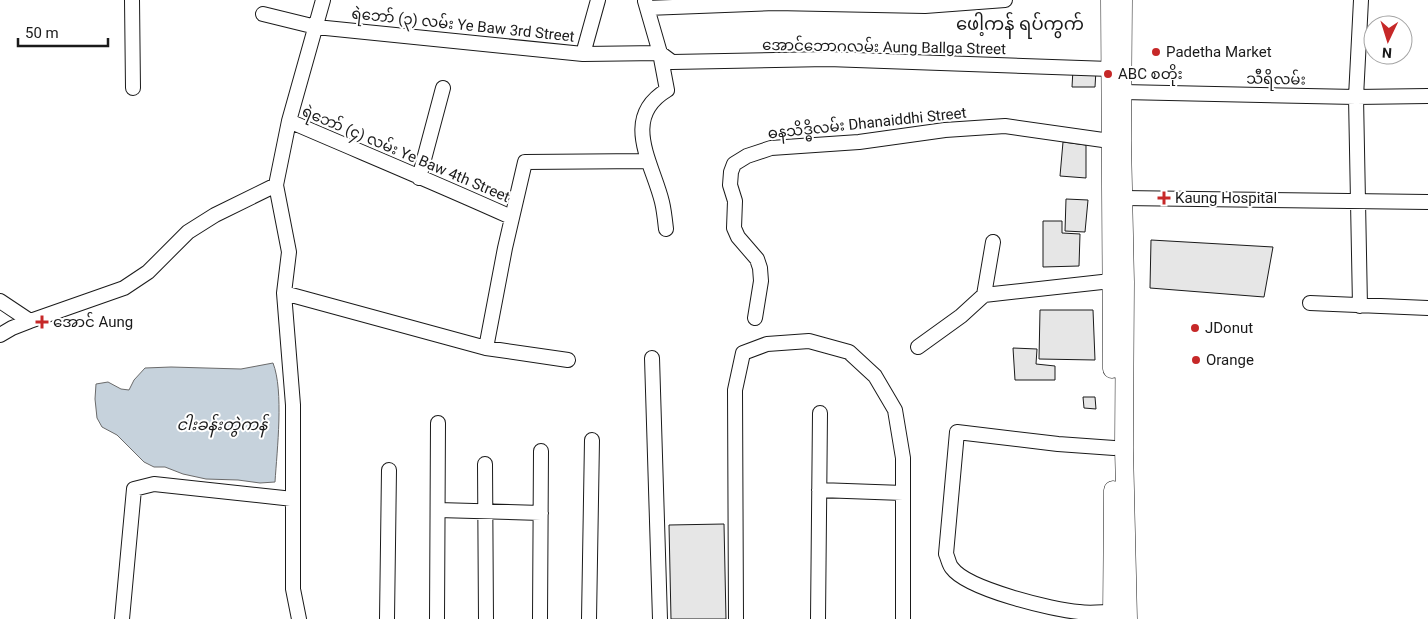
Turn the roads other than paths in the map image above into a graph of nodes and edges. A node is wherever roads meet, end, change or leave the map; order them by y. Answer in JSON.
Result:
{"nodes":[{"id":1,"x":132,"y":0,"type":"edge"},
{"id":2,"x":323,"y":0,"type":"edge"},
{"id":3,"x":598,"y":0,"type":"edge"},
{"id":4,"x":1005,"y":0,"type":"edge"},
{"id":5,"x":1110,"y":0,"type":"edge"},
{"id":6,"x":1123,"y":0,"type":"edge"},
{"id":7,"x":1361,"y":0,"type":"edge"},
{"id":8,"x":646,"y":4,"type":"edge"},
{"id":9,"x":263,"y":14,"type":"dead end"},
{"id":10,"x":316,"y":27,"type":"junction"},
{"id":11,"x":660,"y":53,"type":"junction"},
{"id":12,"x":583,"y":54,"type":"junction"},
{"id":13,"x":1110,"y":69,"type":"junction"},
{"id":14,"x":133,"y":88,"type":"dead end"},
{"id":15,"x":443,"y":88,"type":"dead end"},
{"id":16,"x":1123,"y":92,"type":"junction"},
{"id":17,"x":1428,"y":96,"type":"edge"},
{"id":18,"x":1356,"y":97,"type":"junction"},
{"id":19,"x":289,"y":121,"type":"junction"},
{"id":20,"x":1110,"y":141,"type":"junction"},
{"id":21,"x":647,"y":160,"type":"junction"},
{"id":22,"x":419,"y":178,"type":"junction"},
{"id":23,"x":276,"y":185,"type":"junction"},
{"id":24,"x":1123,"y":198,"type":"junction"},
{"id":25,"x":1358,"y":200,"type":"junction"},
{"id":26,"x":1428,"y":202,"type":"edge"},
{"id":27,"x":511,"y":218,"type":"junction"},
{"id":28,"x":666,"y":229,"type":"dead end"},
{"id":29,"x":993,"y":242,"type":"dead end"},
{"id":30,"x":1118,"y":282,"type":"junction"},
{"id":31,"x":284,"y":293,"type":"junction"},
{"id":32,"x":984,"y":295,"type":"junction"},
{"id":33,"x":0,"y":301,"type":"edge"},
{"id":34,"x":1310,"y":303,"type":"dead end"},
{"id":35,"x":1360,"y":306,"type":"junction"},
{"id":36,"x":1428,"y":308,"type":"edge"},
{"id":37,"x":754,"y":318,"type":"dead end"},
{"id":38,"x":30,"y":321,"type":"junction"},
{"id":39,"x":0,"y":335,"type":"edge"},
{"id":40,"x":918,"y":347,"type":"dead end"},
{"id":41,"x":486,"y":348,"type":"junction"},
{"id":42,"x":652,"y":358,"type":"dead end"},
{"id":43,"x":568,"y":360,"type":"dead end"},
{"id":44,"x":820,"y":413,"type":"dead end"},
{"id":45,"x":438,"y":423,"type":"dead end"},
{"id":46,"x":592,"y":440,"type":"dead end"},
{"id":47,"x":1114,"y":448,"type":"junction"},
{"id":48,"x":541,"y":451,"type":"dead end"},
{"id":49,"x":485,"y":464,"type":"dead end"},
{"id":50,"x":389,"y":470,"type":"dead end"},
{"id":51,"x":819,"y":490,"type":"junction"},
{"id":52,"x":903,"y":493,"type":"junction"},
{"id":53,"x":293,"y":500,"type":"junction"},
{"id":54,"x":438,"y":510,"type":"junction"},
{"id":55,"x":485,"y":511,"type":"junction"},
{"id":56,"x":541,"y":513,"type":"junction"},
{"id":57,"x":1120,"y":615,"type":"edge"},
{"id":58,"x":122,"y":619,"type":"edge"},
{"id":59,"x":299,"y":619,"type":"edge"},
{"id":60,"x":387,"y":619,"type":"edge"},
{"id":61,"x":438,"y":619,"type":"edge"},
{"id":62,"x":486,"y":619,"type":"edge"},
{"id":63,"x":540,"y":619,"type":"edge"},
{"id":64,"x":589,"y":619,"type":"edge"},
{"id":65,"x":660,"y":619,"type":"edge"},
{"id":66,"x":736,"y":619,"type":"edge"},
{"id":67,"x":818,"y":619,"type":"edge"},
{"id":68,"x":903,"y":619,"type":"edge"}],
"edges":[{"from":1,"to":14,"type":"street"},
{"from":2,"to":10,"type":"street"},
{"from":3,"to":12,"type":"street"},
{"from":4,"to":8,"type":"street"},
{"from":5,"to":13,"type":"main road"},
{"from":6,"to":16,"type":"main road"},
{"from":7,"to":18,"type":"street"},
{"from":8,"to":11,"type":"street"},
{"from":9,"to":10,"type":"street","name":"ရဲဘော် (၃) လမ်း Ye Baw 3rd Street"},
{"from":10,"to":12,"type":"street","name":"ရဲဘော် (၃) လမ်း Ye Baw 3rd Street"},
{"from":10,"to":19,"type":"street"},
{"from":11,"to":12,"type":"street","name":"ရဲဘော် (၃) လမ်း Ye Baw 3rd Street"},
{"from":11,"to":13,"type":"street","name":"အောင်ဘောဂလမ်း Aung Ballga Street"},
{"from":11,"to":21,"type":"street"},
{"from":13,"to":20,"type":"main road"},
{"from":15,"to":22,"type":"street"},
{"from":16,"to":18,"type":"street","name":"သီရိလမ်း"},
{"from":16,"to":24,"type":"main road"},
{"from":17,"to":18,"type":"street","name":"သီရိလမ်း"},
{"from":18,"to":25,"type":"street"},
{"from":19,"to":22,"type":"street","name":"ရဲဘော် (၄) လမ်း Ye Baw 4th Street"},
{"from":19,"to":23,"type":"street"},
{"from":20,"to":30,"type":"main road"},
{"from":20,"to":37,"type":"street","name":"ဓနသိဒ္ဓိလမ်း Dhanaiddhi Street"},
{"from":21,"to":27,"type":"street"},
{"from":21,"to":28,"type":"street"},
{"from":22,"to":27,"type":"street","name":"ရဲဘော် (၄) လမ်း Ye Baw 4th Street"},
{"from":23,"to":31,"type":"street"},
{"from":23,"to":38,"type":"street"},
{"from":24,"to":25,"type":"street"},
{"from":24,"to":30,"type":"main road"},
{"from":25,"to":26,"type":"street"},
{"from":25,"to":35,"type":"street"},
{"from":27,"to":41,"type":"street"},
{"from":29,"to":32,"type":"street"},
{"from":30,"to":32,"type":"street"},
{"from":30,"to":47,"type":"main road"},
{"from":30,"to":57,"type":"main road"},
{"from":31,"to":41,"type":"street"},
{"from":31,"to":53,"type":"street"},
{"from":32,"to":40,"type":"street"},
{"from":33,"to":38,"type":"street"},
{"from":34,"to":35,"type":"street"},
{"from":35,"to":36,"type":"street"},
{"from":38,"to":39,"type":"street"},
{"from":41,"to":43,"type":"street"},
{"from":42,"to":65,"type":"street"},
{"from":44,"to":51,"type":"street"},
{"from":45,"to":54,"type":"street"},
{"from":46,"to":64,"type":"street"},
{"from":47,"to":57,"type":"main road"},
{"from":47,"to":57,"type":"street"},
{"from":48,"to":56,"type":"street"},
{"from":49,"to":55,"type":"street"},
{"from":50,"to":60,"type":"street"},
{"from":51,"to":52,"type":"street"},
{"from":51,"to":67,"type":"street"},
{"from":52,"to":66,"type":"street"},
{"from":52,"to":68,"type":"street"},
{"from":53,"to":58,"type":"street"},
{"from":53,"to":59,"type":"street"},
{"from":54,"to":55,"type":"street"},
{"from":54,"to":61,"type":"street"},
{"from":55,"to":56,"type":"street"},
{"from":55,"to":62,"type":"street"},
{"from":56,"to":63,"type":"street"}]}
